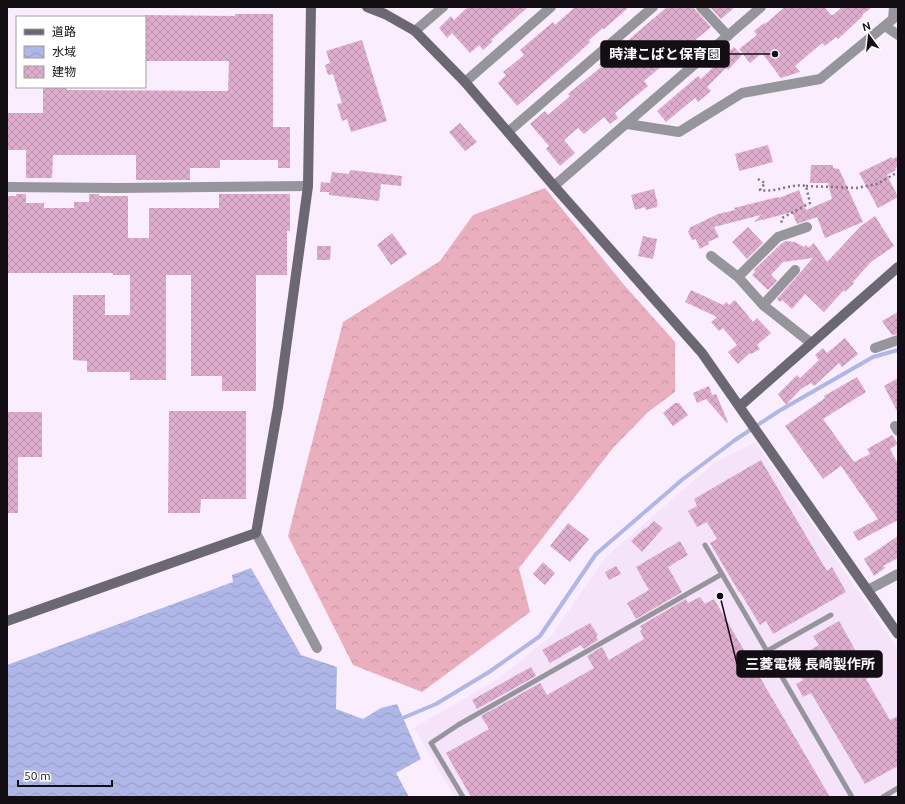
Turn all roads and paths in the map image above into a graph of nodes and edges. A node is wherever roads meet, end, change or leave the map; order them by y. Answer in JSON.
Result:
{"nodes":[{"id":1,"x":311,"y":7,"type":"edge"},
{"id":2,"x":367,"y":7,"type":"edge"},
{"id":3,"x":443,"y":7,"type":"edge"},
{"id":4,"x":552,"y":7,"type":"edge"},
{"id":5,"x":653,"y":7,"type":"edge"},
{"id":6,"x":701,"y":7,"type":"edge"},
{"id":7,"x":762,"y":7,"type":"edge"},
{"id":8,"x":894,"y":7,"type":"edge"},
{"id":9,"x":884,"y":26,"type":"junction"},
{"id":10,"x":415,"y":31,"type":"junction"},
{"id":11,"x":898,"y":35,"type":"edge"},
{"id":12,"x":728,"y":36,"type":"junction"},
{"id":13,"x":465,"y":82,"type":"junction"},
{"id":14,"x":627,"y":124,"type":"junction"},
{"id":15,"x":508,"y":132,"type":"junction"},
{"id":16,"x":898,"y":172,"type":"edge"},
{"id":17,"x":758,"y":179,"type":"dead end"},
{"id":18,"x":308,"y":186,"type":"junction"},
{"id":19,"x":554,"y":186,"type":"junction"},
{"id":20,"x":806,"y":186,"type":"junction"},
{"id":21,"x":7,"y":187,"type":"edge"},
{"id":22,"x":807,"y":227,"type":"dead end"},
{"id":23,"x":778,"y":237,"type":"junction"},
{"id":24,"x":711,"y":256,"type":"dead end"},
{"id":25,"x":898,"y":267,"type":"edge"},
{"id":26,"x":795,"y":270,"type":"dead end"},
{"id":27,"x":738,"y":277,"type":"junction"},
{"id":28,"x":763,"y":305,"type":"junction"},
{"id":29,"x":898,"y":340,"type":"edge"},
{"id":30,"x":811,"y":343,"type":"junction"},
{"id":31,"x":875,"y":348,"type":"dead end"},
{"id":32,"x":740,"y":406,"type":"junction"},
{"id":33,"x":256,"y":533,"type":"junction"},
{"id":34,"x":705,"y":544,"type":"dead end"},
{"id":35,"x":722,"y":574,"type":"junction"},
{"id":36,"x":898,"y":574,"type":"edge"},
{"id":37,"x":868,"y":590,"type":"junction"},
{"id":38,"x":831,"y":615,"type":"dead end"},
{"id":39,"x":7,"y":621,"type":"edge"},
{"id":40,"x":898,"y":634,"type":"edge"},
{"id":41,"x":317,"y":648,"type":"dead end"},
{"id":42,"x":767,"y":652,"type":"junction"},
{"id":43,"x":898,"y":788,"type":"edge"},
{"id":44,"x":463,"y":797,"type":"edge"},
{"id":45,"x":852,"y":797,"type":"edge"},
{"id":46,"x":883,"y":797,"type":"edge"}],
"edges":[{"from":1,"to":18,"type":"street"},
{"from":2,"to":10,"type":"street"},
{"from":3,"to":10,"type":"street"},
{"from":4,"to":13,"type":"street"},
{"from":5,"to":15,"type":"street"},
{"from":6,"to":12,"type":"street"},
{"from":7,"to":12,"type":"street"},
{"from":8,"to":9,"type":"street"},
{"from":9,"to":11,"type":"street"},
{"from":9,"to":14,"type":"street"},
{"from":10,"to":13,"type":"street"},
{"from":12,"to":14,"type":"street"},
{"from":13,"to":15,"type":"street"},
{"from":14,"to":19,"type":"street"},
{"from":15,"to":19,"type":"street"},
{"from":16,"to":20,"type":"path"},
{"from":17,"to":20,"type":"path"},
{"from":18,"to":21,"type":"street"},
{"from":18,"to":33,"type":"street"},
{"from":19,"to":32,"type":"street"},
{"from":20,"to":23,"type":"path"},
{"from":22,"to":23,"type":"street"},
{"from":23,"to":27,"type":"street"},
{"from":24,"to":27,"type":"street"},
{"from":25,"to":30,"type":"street"},
{"from":26,"to":28,"type":"street"},
{"from":27,"to":28,"type":"street"},
{"from":28,"to":30,"type":"street"},
{"from":29,"to":31,"type":"street"},
{"from":30,"to":32,"type":"street"},
{"from":32,"to":37,"type":"street"},
{"from":33,"to":39,"type":"street"},
{"from":33,"to":41,"type":"street"},
{"from":34,"to":35,"type":"lane"},
{"from":35,"to":42,"type":"lane"},
{"from":35,"to":44,"type":"lane"},
{"from":36,"to":37,"type":"street"},
{"from":37,"to":40,"type":"street"},
{"from":38,"to":42,"type":"lane"},
{"from":42,"to":45,"type":"lane"},
{"from":43,"to":46,"type":"lane"}]}
